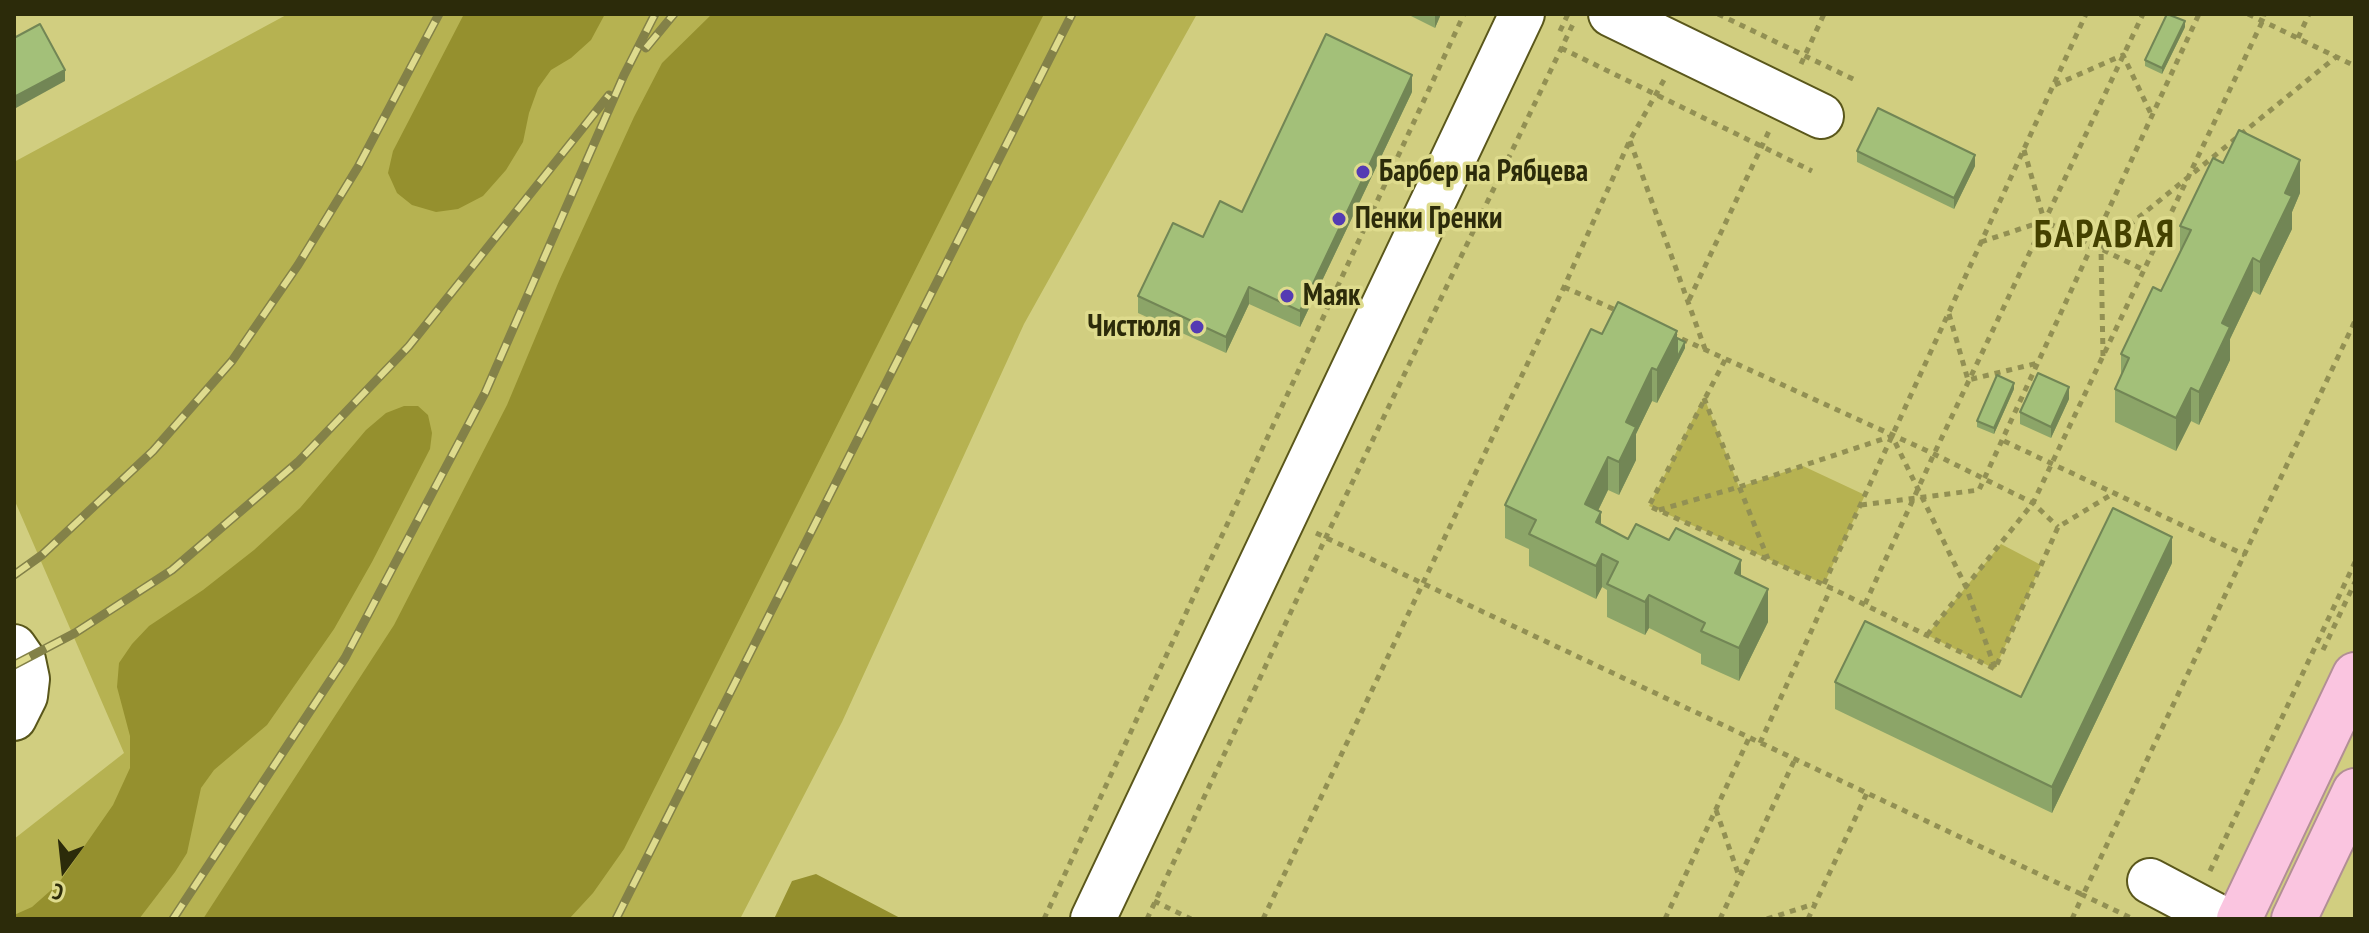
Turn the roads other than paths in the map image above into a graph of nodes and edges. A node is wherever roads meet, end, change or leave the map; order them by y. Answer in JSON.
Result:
{"nodes":[{"id":1,"x":1522,"y":14,"type":"edge"},
{"id":2,"x":1611,"y":14,"type":"edge"},
{"id":3,"x":1803,"y":107,"type":"road end"},
{"id":4,"x":14,"y":647,"type":"edge"},
{"id":5,"x":2355,"y":675,"type":"edge"},
{"id":6,"x":14,"y":718,"type":"edge"},
{"id":7,"x":2355,"y":791,"type":"edge"},
{"id":8,"x":2141,"y":900,"type":"edge"},
{"id":9,"x":2208,"y":912,"type":"edge"},
{"id":10,"x":1093,"y":919,"type":"edge"},
{"id":11,"x":2239,"y":919,"type":"edge"},
{"id":12,"x":2294,"y":919,"type":"edge"}],
"edges":[{"from":1,"to":10,"type":"street"},
{"from":2,"to":3,"type":"street"},
{"from":4,"to":6,"type":"street"},
{"from":5,"to":11,"type":"highway"},
{"from":7,"to":12,"type":"highway"},
{"from":8,"to":9,"type":"street"}]}
